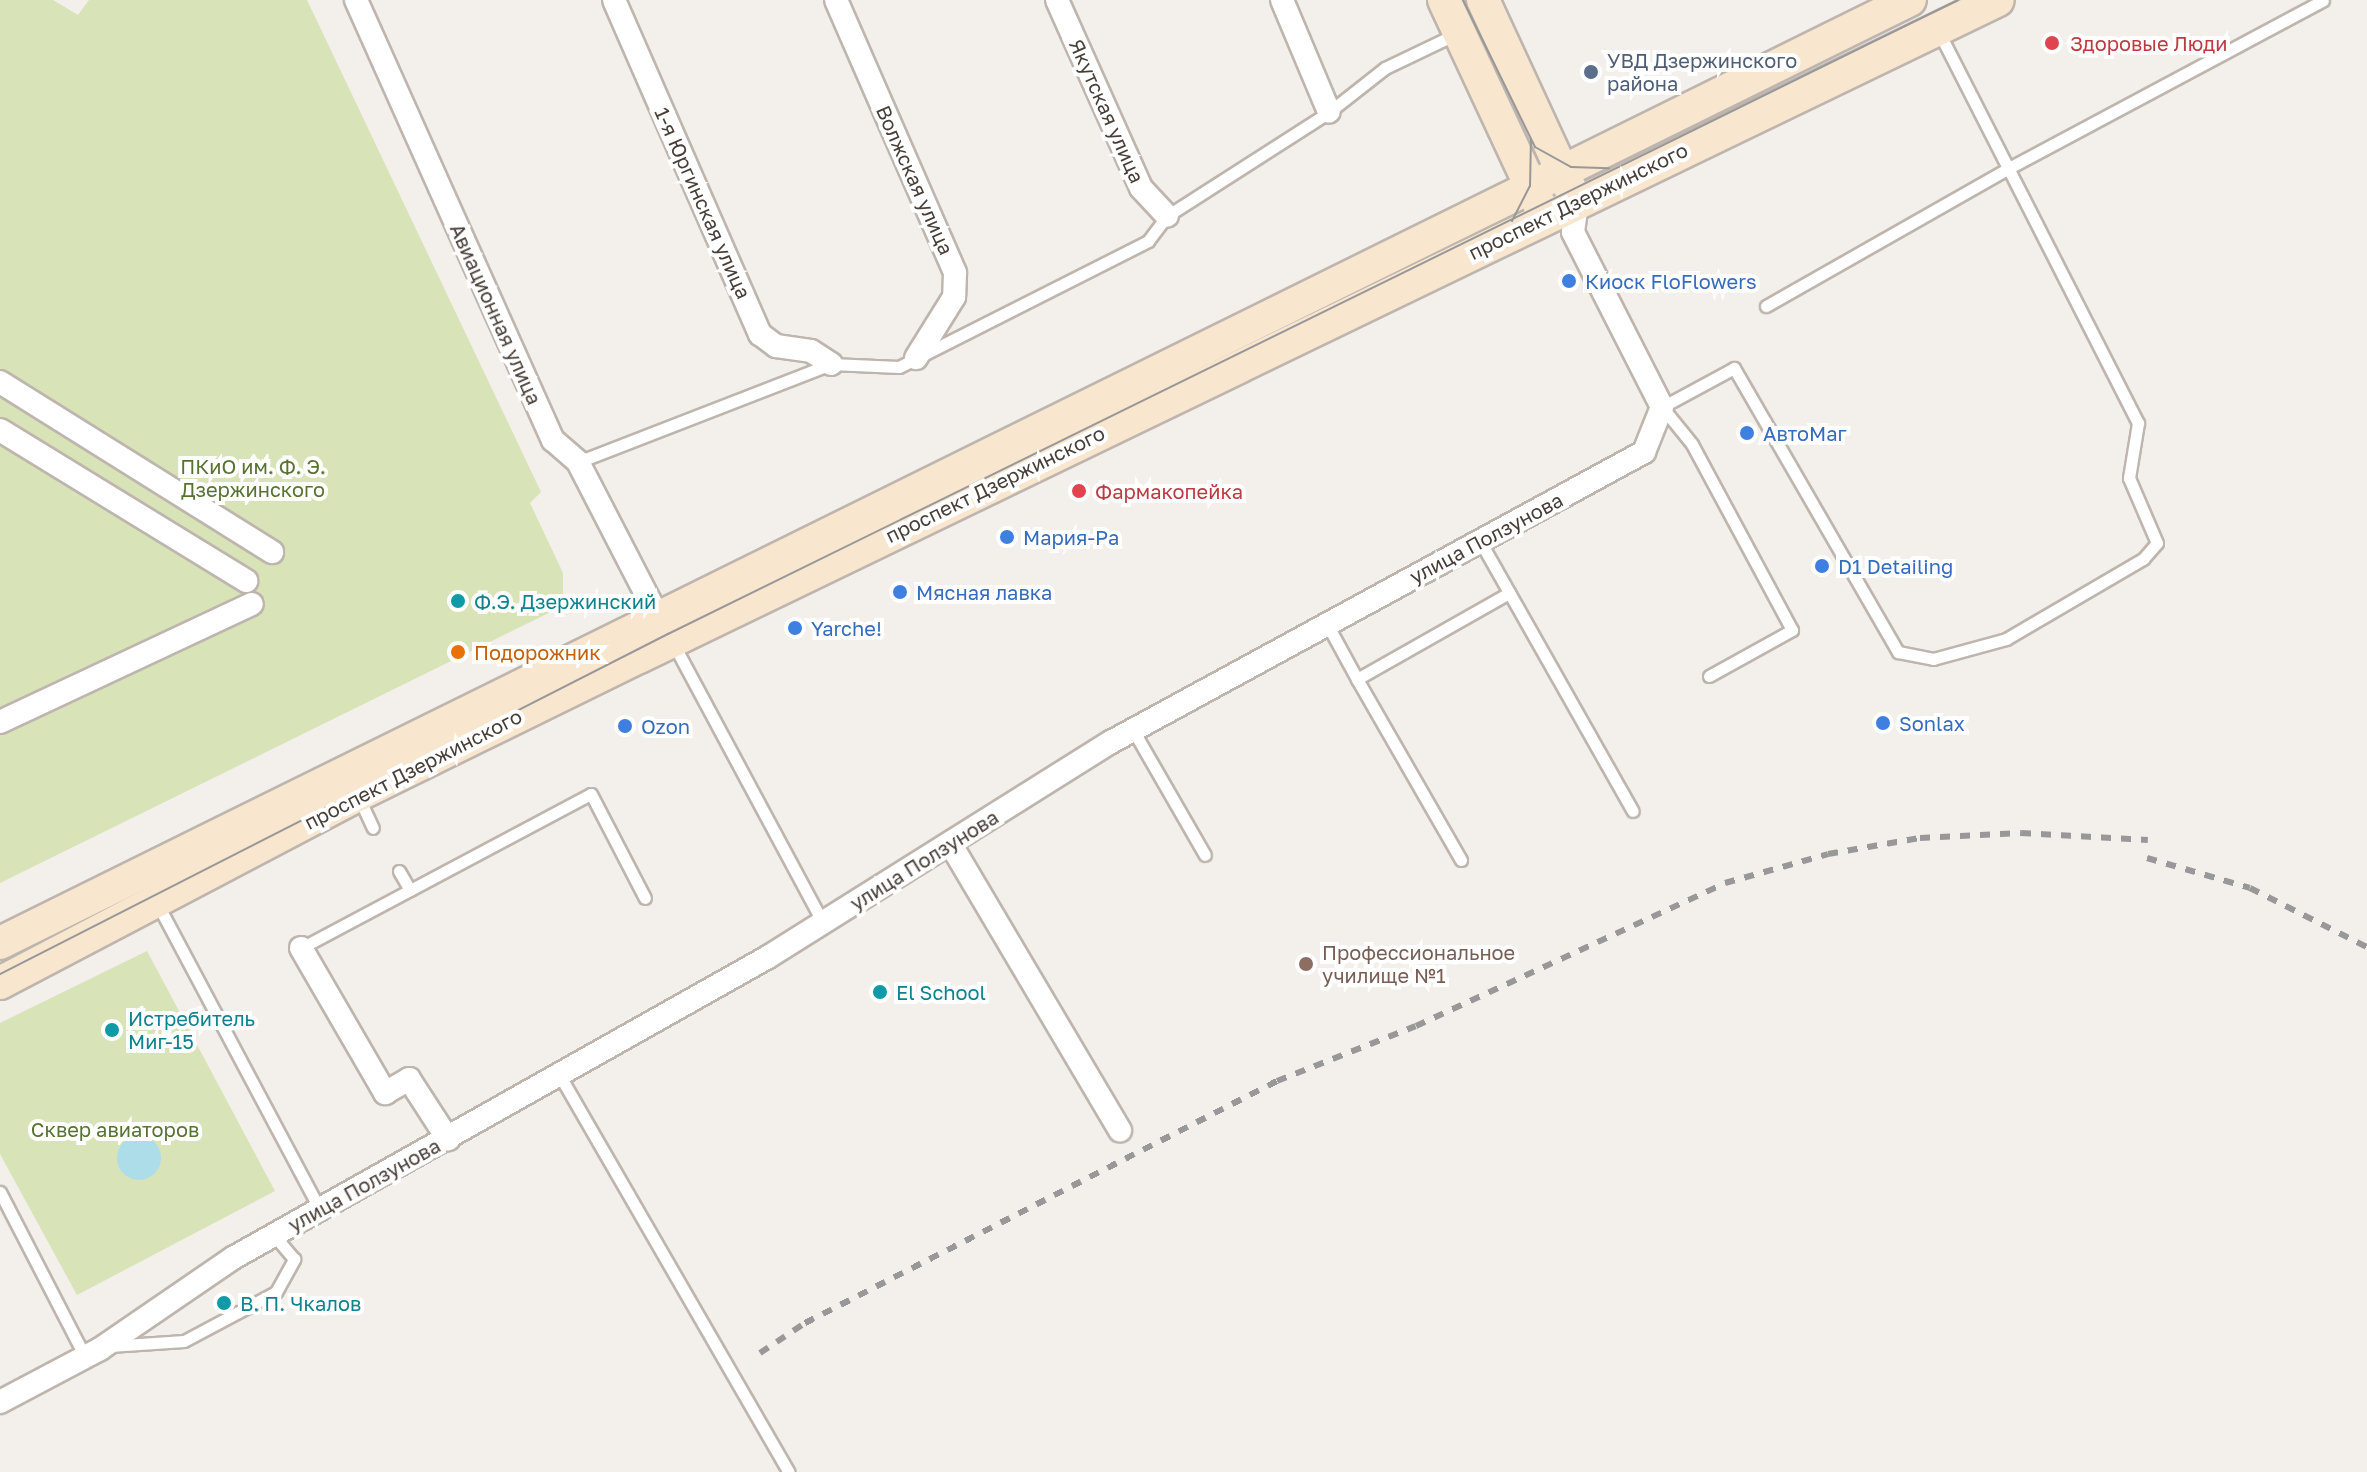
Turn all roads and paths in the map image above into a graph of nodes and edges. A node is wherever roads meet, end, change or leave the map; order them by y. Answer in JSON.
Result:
{"nodes":[{"id":1,"x":356,"y":0,"type":"edge"},
{"id":2,"x":614,"y":0,"type":"edge"},
{"id":3,"x":836,"y":0,"type":"edge"},
{"id":4,"x":1057,"y":0,"type":"edge"},
{"id":5,"x":1282,"y":0,"type":"edge"},
{"id":6,"x":1444,"y":0,"type":"edge"},
{"id":7,"x":1483,"y":0,"type":"edge"},
{"id":8,"x":1910,"y":0,"type":"edge"},
{"id":9,"x":1998,"y":0,"type":"edge"},
{"id":10,"x":2323,"y":0,"type":"edge"},
{"id":11,"x":1937,"y":30,"type":"junction"},
{"id":12,"x":1459,"y":32,"type":"junction"},
{"id":13,"x":1329,"y":112,"type":"junction"},
{"id":14,"x":2007,"y":169,"type":"junction"},
{"id":15,"x":1562,"y":172,"type":"junction"},
{"id":16,"x":1530,"y":186,"type":"junction"},
{"id":17,"x":1167,"y":216,"type":"junction"},
{"id":18,"x":1565,"y":217,"type":"junction"},
{"id":19,"x":1766,"y":306,"type":"dead end"},
{"id":20,"x":916,"y":358,"type":"junction"},
{"id":21,"x":831,"y":364,"type":"junction"},
{"id":22,"x":0,"y":382,"type":"edge"},
{"id":23,"x":1662,"y":407,"type":"junction"},
{"id":24,"x":0,"y":430,"type":"edge"},
{"id":25,"x":578,"y":462,"type":"junction"},
{"id":26,"x":1480,"y":541,"type":"junction"},
{"id":27,"x":272,"y":552,"type":"dead end"},
{"id":28,"x":246,"y":581,"type":"dead end"},
{"id":29,"x":1509,"y":593,"type":"junction"},
{"id":30,"x":252,"y":604,"type":"dead end"},
{"id":31,"x":1327,"y":624,"type":"junction"},
{"id":32,"x":665,"y":628,"type":"junction"},
{"id":33,"x":1709,"y":676,"type":"dead end"},
{"id":34,"x":1357,"y":679,"type":"junction"},
{"id":35,"x":0,"y":722,"type":"edge"},
{"id":36,"x":1133,"y":730,"type":"junction"},
{"id":37,"x":351,"y":783,"type":"junction"},
{"id":38,"x":1633,"y":811,"type":"dead end"},
{"id":39,"x":373,"y":828,"type":"dead end"},
{"id":40,"x":950,"y":843,"type":"junction"},
{"id":41,"x":1205,"y":855,"type":"dead end"},
{"id":42,"x":1461,"y":860,"type":"dead end"},
{"id":43,"x":399,"y":871,"type":"dead end"},
{"id":44,"x":140,"y":873,"type":"junction"},
{"id":45,"x":410,"y":890,"type":"junction"},
{"id":46,"x":645,"y":898,"type":"dead end"},
{"id":47,"x":157,"y":903,"type":"junction"},
{"id":48,"x":823,"y":923,"type":"junction"},
{"id":49,"x":0,"y":943,"type":"edge"},
{"id":50,"x":301,"y":948,"type":"joint"},
{"id":51,"x":0,"y":983,"type":"edge"},
{"id":52,"x":560,"y":1076,"type":"junction"},
{"id":53,"x":1120,"y":1130,"type":"dead end"},
{"id":54,"x":448,"y":1139,"type":"junction"},
{"id":55,"x":0,"y":1192,"type":"edge"},
{"id":56,"x":321,"y":1211,"type":"junction"},
{"id":57,"x":274,"y":1235,"type":"junction"},
{"id":58,"x":92,"y":1353,"type":"junction"},
{"id":59,"x":3,"y":1395,"type":"edge"},
{"id":60,"x":789,"y":1472,"type":"edge"}],
"edges":[{"from":1,"to":25,"type":"street","name":"Авиационная улица"},
{"from":2,"to":21,"type":"street","name":"1-я Юргинская улица"},
{"from":3,"to":20,"type":"street","name":"Волжская улица"},
{"from":4,"to":17,"type":"street","name":"Якутская улица"},
{"from":5,"to":13,"type":"street"},
{"from":6,"to":12,"type":"main road"},
{"from":7,"to":15,"type":"main road"},
{"from":8,"to":15,"type":"main road","name":"проспект Дзержинского"},
{"from":9,"to":11,"type":"main road","name":"проспект Дзержинского"},
{"from":10,"to":14,"type":"lane"},
{"from":11,"to":14,"type":"lane"},
{"from":11,"to":18,"type":"main road","name":"проспект Дзержинского"},
{"from":12,"to":13,"type":"lane"},
{"from":12,"to":16,"type":"main road"},
{"from":13,"to":17,"type":"lane"},
{"from":14,"to":19,"type":"lane"},
{"from":14,"to":23,"type":"lane"},
{"from":15,"to":16,"type":"main road","name":"проспект Дзержинского"},
{"from":15,"to":18,"type":"main road"},
{"from":16,"to":18,"type":"main road"},
{"from":16,"to":32,"type":"main road","name":"проспект Дзержинского"},
{"from":17,"to":20,"type":"lane"},
{"from":18,"to":23,"type":"street"},
{"from":18,"to":32,"type":"main road","name":"проспект Дзержинского"},
{"from":20,"to":21,"type":"lane"},
{"from":21,"to":25,"type":"lane"},
{"from":22,"to":27,"type":"street"},
{"from":23,"to":26,"type":"street","name":"улица Ползунова"},
{"from":23,"to":33,"type":"lane"},
{"from":24,"to":28,"type":"street"},
{"from":25,"to":32,"type":"street","name":"Авиационная улица"},
{"from":26,"to":29,"type":"lane"},
{"from":26,"to":31,"type":"street","name":"улица Ползунова"},
{"from":29,"to":34,"type":"lane"},
{"from":29,"to":38,"type":"lane"},
{"from":30,"to":35,"type":"street"},
{"from":31,"to":34,"type":"lane"},
{"from":31,"to":36,"type":"street","name":"улица Ползунова"},
{"from":32,"to":37,"type":"main road","name":"проспект Дзержинского"},
{"from":32,"to":48,"type":"lane"},
{"from":34,"to":42,"type":"lane"},
{"from":36,"to":40,"type":"street","name":"улица Ползунова"},
{"from":36,"to":41,"type":"lane"},
{"from":37,"to":39,"type":"lane"},
{"from":37,"to":44,"type":"main road","name":"проспект Дзержинского"},
{"from":37,"to":47,"type":"main road","name":"проспект Дзержинского"},
{"from":40,"to":48,"type":"street","name":"улица Ползунова"},
{"from":40,"to":53,"type":"street"},
{"from":43,"to":45,"type":"lane"},
{"from":44,"to":47,"type":"lane"},
{"from":44,"to":49,"type":"main road","name":"проспект Дзержинского"},
{"from":45,"to":46,"type":"lane"},
{"from":45,"to":50,"type":"lane"},
{"from":47,"to":51,"type":"main road","name":"проспект Дзержинского"},
{"from":47,"to":56,"type":"lane"},
{"from":48,"to":52,"type":"street","name":"улица Ползунова"},
{"from":50,"to":54,"type":"street"},
{"from":52,"to":54,"type":"street","name":"улица Ползунова"},
{"from":52,"to":60,"type":"lane"},
{"from":54,"to":56,"type":"street","name":"улица Ползунова"},
{"from":55,"to":58,"type":"lane"},
{"from":56,"to":57,"type":"street","name":"улица Ползунова"},
{"from":57,"to":58,"type":"street","name":"улица Ползунова"},
{"from":57,"to":58,"type":"lane"},
{"from":58,"to":59,"type":"street","name":"улица Ползунова"}]}
